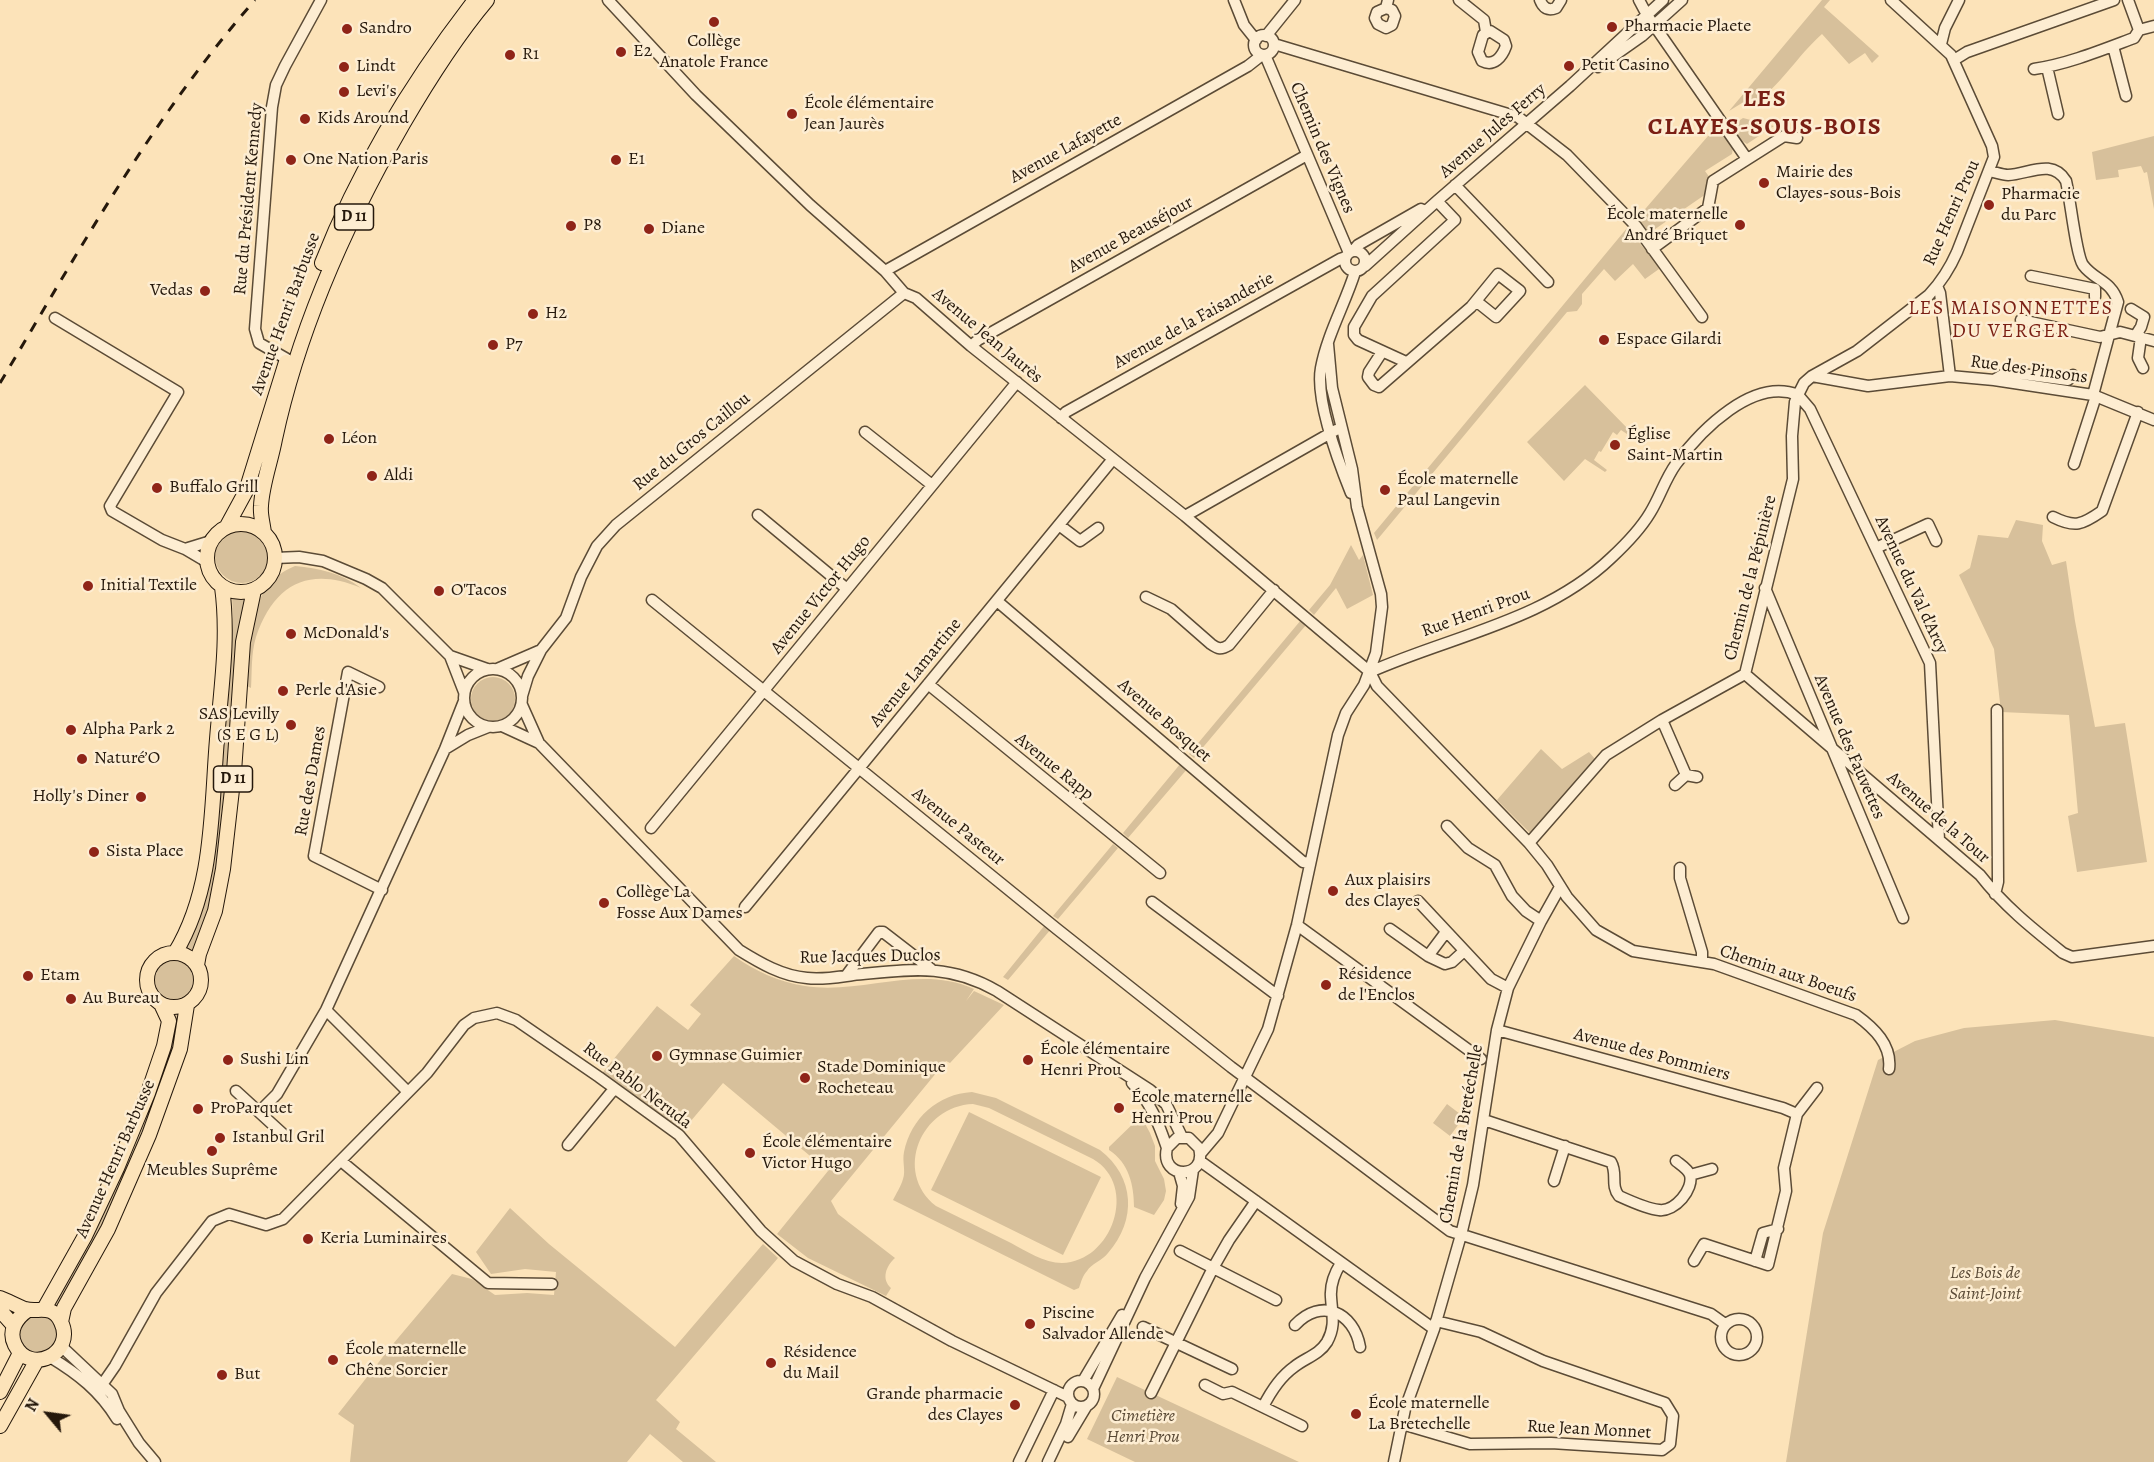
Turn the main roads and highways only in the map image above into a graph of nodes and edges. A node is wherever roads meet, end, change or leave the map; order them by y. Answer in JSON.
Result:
{"nodes":[{"id":1,"x":475,"y":0,"type":"edge"},
{"id":2,"x":487,"y":0,"type":"edge"},
{"id":3,"x":227,"y":526,"type":"junction"},
{"id":4,"x":264,"y":533,"type":"junction"},
{"id":5,"x":222,"y":587,"type":"junction"},
{"id":6,"x":254,"y":590,"type":"junction"},
{"id":7,"x":175,"y":953,"type":"junction"},
{"id":8,"x":197,"y":965,"type":"junction"},
{"id":9,"x":162,"y":1005,"type":"junction"},
{"id":10,"x":187,"y":1005,"type":"junction"},
{"id":11,"x":0,"y":1298,"type":"edge"},
{"id":12,"x":44,"y":1309,"type":"junction"},
{"id":13,"x":0,"y":1310,"type":"edge"},
{"id":14,"x":28,"y":1310,"type":"junction"},
{"id":15,"x":61,"y":1322,"type":"junction"},
{"id":16,"x":14,"y":1326,"type":"junction"},
{"id":17,"x":20,"y":1353,"type":"junction"},
{"id":18,"x":44,"y":1359,"type":"junction"},
{"id":19,"x":0,"y":1392,"type":"edge"},
{"id":20,"x":0,"y":1426,"type":"edge"}],
"edges":[{"from":1,"to":3,"type":"main road","name":"Avenue Henri Barbusse","number":"D 11"},
{"from":2,"to":4,"type":"main road","name":"Avenue Henri Barbusse","number":"D 11"},
{"from":3,"to":4,"type":"main road"},
{"from":3,"to":5,"type":"main road"},
{"from":4,"to":6,"type":"main road"},
{"from":5,"to":6,"type":"main road"},
{"from":5,"to":7,"type":"main road","number":"D 11"},
{"from":6,"to":8,"type":"main road","number":"D 11"},
{"from":7,"to":8,"type":"main road"},
{"from":7,"to":9,"type":"main road"},
{"from":8,"to":10,"type":"main road"},
{"from":9,"to":10,"type":"main road"},
{"from":9,"to":12,"type":"main road","name":"Avenue Henri Barbusse"},
{"from":10,"to":15,"type":"main road","name":"Avenue Henri Barbusse"},
{"from":11,"to":14,"type":"main road"},
{"from":12,"to":14,"type":"main road"},
{"from":12,"to":15,"type":"main road"},
{"from":13,"to":16,"type":"main road"},
{"from":14,"to":16,"type":"main road"},
{"from":15,"to":18,"type":"main road"},
{"from":16,"to":17,"type":"main road"},
{"from":17,"to":18,"type":"main road"},
{"from":17,"to":19,"type":"main road"},
{"from":18,"to":20,"type":"main road"}]}
